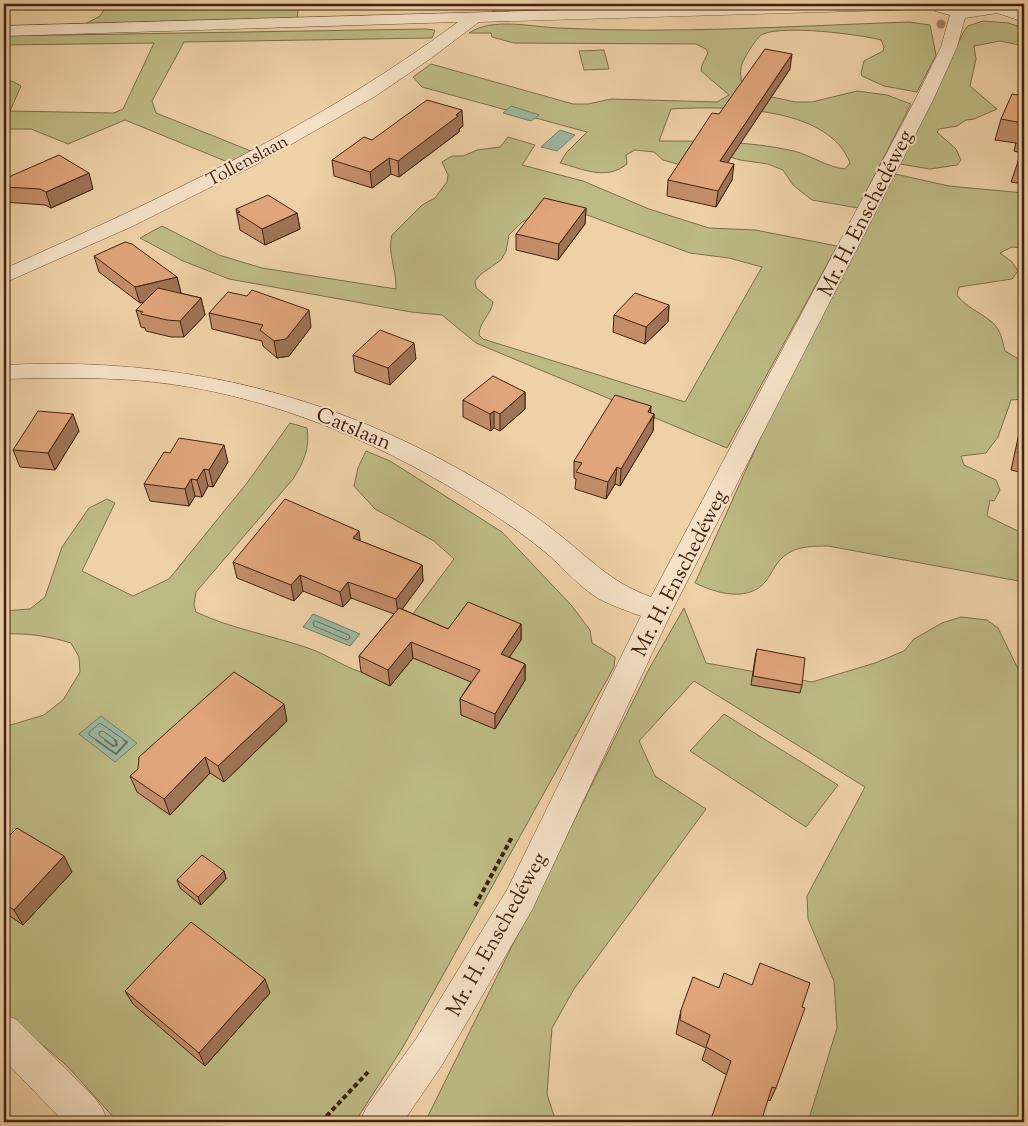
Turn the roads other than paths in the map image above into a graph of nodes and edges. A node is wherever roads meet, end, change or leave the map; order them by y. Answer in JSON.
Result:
{"nodes":[{"id":1,"x":492,"y":4,"type":"edge"},
{"id":2,"x":924,"y":4,"type":"edge"},
{"id":3,"x":994,"y":5,"type":"edge"},
{"id":4,"x":946,"y":8,"type":"edge"},
{"id":5,"x":1024,"y":17,"type":"edge"},
{"id":6,"x":475,"y":18,"type":"junction"},
{"id":7,"x":4,"y":31,"type":"edge"},
{"id":8,"x":4,"y":276,"type":"edge"},
{"id":9,"x":4,"y":372,"type":"edge"},
{"id":10,"x":658,"y":611,"type":"junction"},
{"id":11,"x":4,"y":1033,"type":"edge"},
{"id":12,"x":88,"y":1122,"type":"edge"},
{"id":13,"x":380,"y":1122,"type":"edge"}],
"edges":[{"from":1,"to":6,"type":"street","name":"Tollenslaan"},
{"from":2,"to":6,"type":"street"},
{"from":3,"to":4,"type":"street"},
{"from":3,"to":5,"type":"street"},
{"from":4,"to":10,"type":"street","name":"Mr. H. Enschedéweg"},
{"from":6,"to":7,"type":"street"},
{"from":6,"to":8,"type":"street","name":"Tollenslaan"},
{"from":9,"to":10,"type":"street","name":"Catslaan"},
{"from":10,"to":13,"type":"street","name":"Mr. H. Enschedéweg"},
{"from":11,"to":12,"type":"street"}]}
